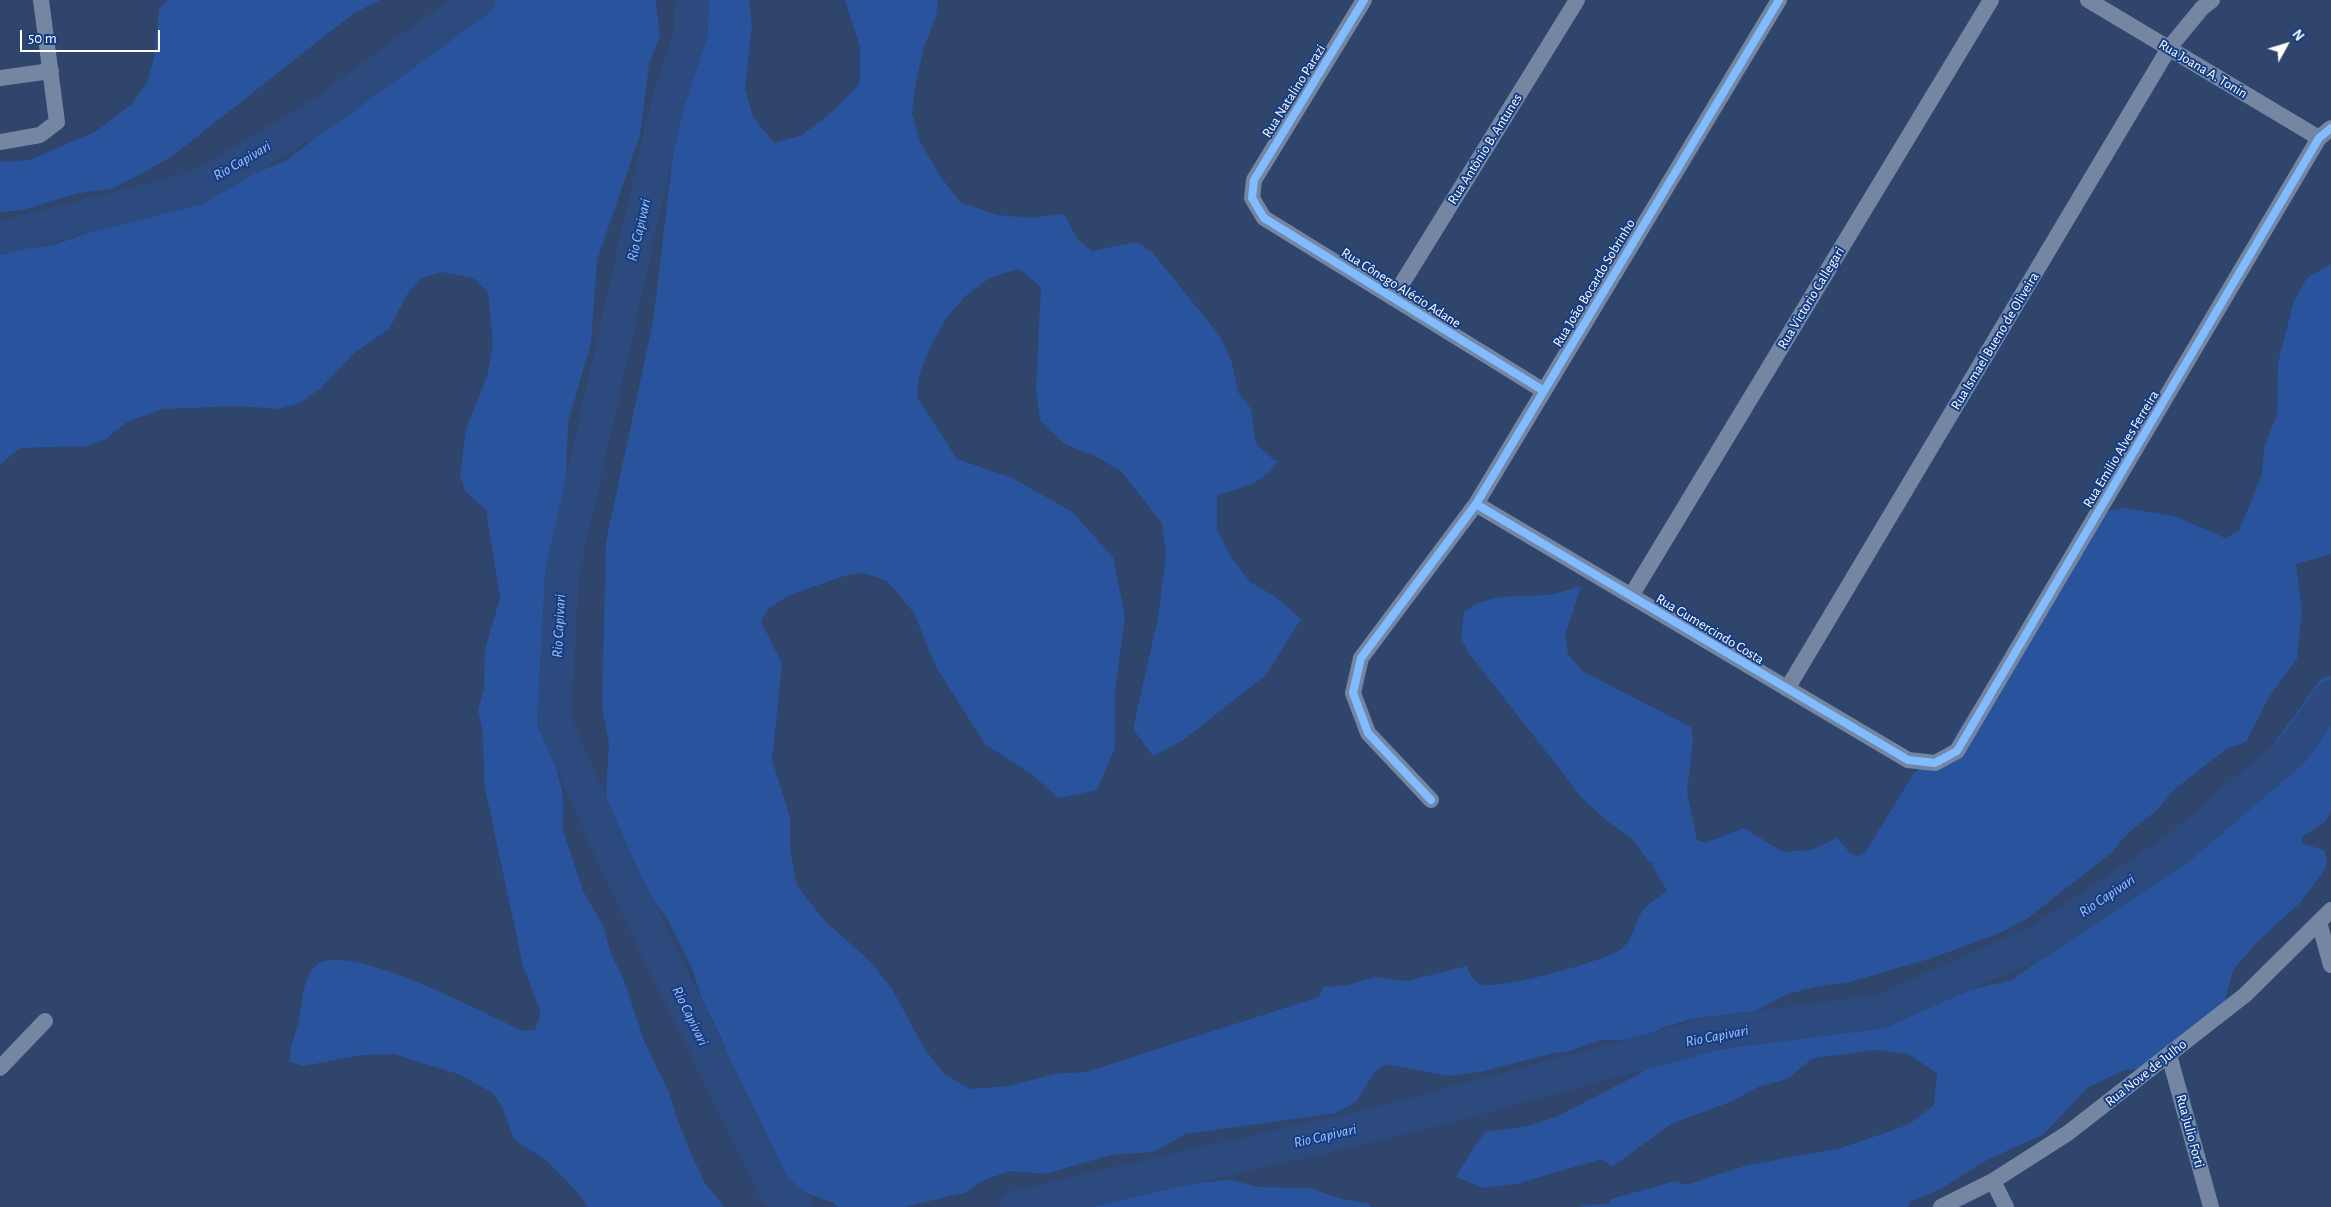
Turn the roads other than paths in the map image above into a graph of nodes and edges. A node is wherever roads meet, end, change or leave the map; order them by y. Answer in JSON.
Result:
{"nodes":[{"id":1,"x":41,"y":0,"type":"edge"},
{"id":2,"x":1364,"y":0,"type":"edge"},
{"id":3,"x":1577,"y":0,"type":"edge"},
{"id":4,"x":1779,"y":0,"type":"edge"},
{"id":5,"x":1992,"y":0,"type":"edge"},
{"id":6,"x":2088,"y":0,"type":"edge"},
{"id":7,"x":2212,"y":0,"type":"edge"},
{"id":8,"x":2169,"y":48,"type":"junction"},
{"id":9,"x":51,"y":70,"type":"junction"},
{"id":10,"x":0,"y":78,"type":"edge"},
{"id":11,"x":2325,"y":133,"type":"edge"},
{"id":12,"x":0,"y":142,"type":"edge"},
{"id":13,"x":1252,"y":198,"type":"joint"},
{"id":14,"x":1393,"y":298,"type":"junction"},
{"id":15,"x":1544,"y":391,"type":"junction"},
{"id":16,"x":1476,"y":504,"type":"junction"},
{"id":17,"x":1631,"y":596,"type":"junction"},
{"id":18,"x":1787,"y":689,"type":"junction"},
{"id":19,"x":1935,"y":763,"type":"joint"},
{"id":20,"x":1431,"y":800,"type":"dead end"},
{"id":21,"x":2331,"y":910,"type":"edge"},
{"id":22,"x":2319,"y":922,"type":"junction"},
{"id":23,"x":2331,"y":965,"type":"edge"},
{"id":24,"x":45,"y":1022,"type":"dead end"},
{"id":25,"x":2169,"y":1055,"type":"junction"},
{"id":26,"x":0,"y":1068,"type":"edge"},
{"id":27,"x":1993,"y":1181,"type":"junction"},
{"id":28,"x":1941,"y":1207,"type":"edge"},
{"id":29,"x":2006,"y":1207,"type":"edge"},
{"id":30,"x":2211,"y":1207,"type":"edge"}],
"edges":[{"from":1,"to":9,"type":"street"},
{"from":2,"to":13,"type":"street","name":"Rua Natalino Parazi"},
{"from":3,"to":14,"type":"street","name":"Rua Antônio B. Antunes"},
{"from":4,"to":15,"type":"street","name":"Rua João Bocardo Sobrinho"},
{"from":5,"to":17,"type":"street","name":"Rua Victorio Callegari"},
{"from":6,"to":8,"type":"street","name":"Rua Joana A. Tonin"},
{"from":7,"to":8,"type":"street","name":"Rua Ismael Bueno de Oliveira"},
{"from":8,"to":11,"type":"street","name":"Rua Joana A. Tonin"},
{"from":8,"to":18,"type":"street","name":"Rua Ismael Bueno de Oliveira"},
{"from":9,"to":10,"type":"street"},
{"from":9,"to":12,"type":"street"},
{"from":11,"to":19,"type":"street","name":"Rua Emilio Alves Ferreira"},
{"from":13,"to":14,"type":"street","name":"Rua Cônego Alécio Adane"},
{"from":14,"to":15,"type":"street","name":"Rua Cônego Alécio Adane"},
{"from":15,"to":16,"type":"street","name":"Rua João Bocardo Sobrinho"},
{"from":16,"to":17,"type":"street","name":"Rua Gumercindo Costa"},
{"from":16,"to":20,"type":"street","name":"Rua João Bocardo Sobrinho"},
{"from":17,"to":18,"type":"street","name":"Rua Gumercindo Costa"},
{"from":18,"to":19,"type":"street","name":"Rua Gumercindo Costa"},
{"from":21,"to":22,"type":"street","name":"Rua Nove de Julho"},
{"from":22,"to":23,"type":"street"},
{"from":22,"to":25,"type":"street","name":"Rua Nove de Julho"},
{"from":24,"to":26,"type":"street"},
{"from":25,"to":27,"type":"street","name":"Rua Nove de Julho"},
{"from":25,"to":30,"type":"street","name":"Rua Julio Forti"},
{"from":27,"to":28,"type":"street","name":"Rua Nove de Julho"},
{"from":27,"to":29,"type":"street"}]}
